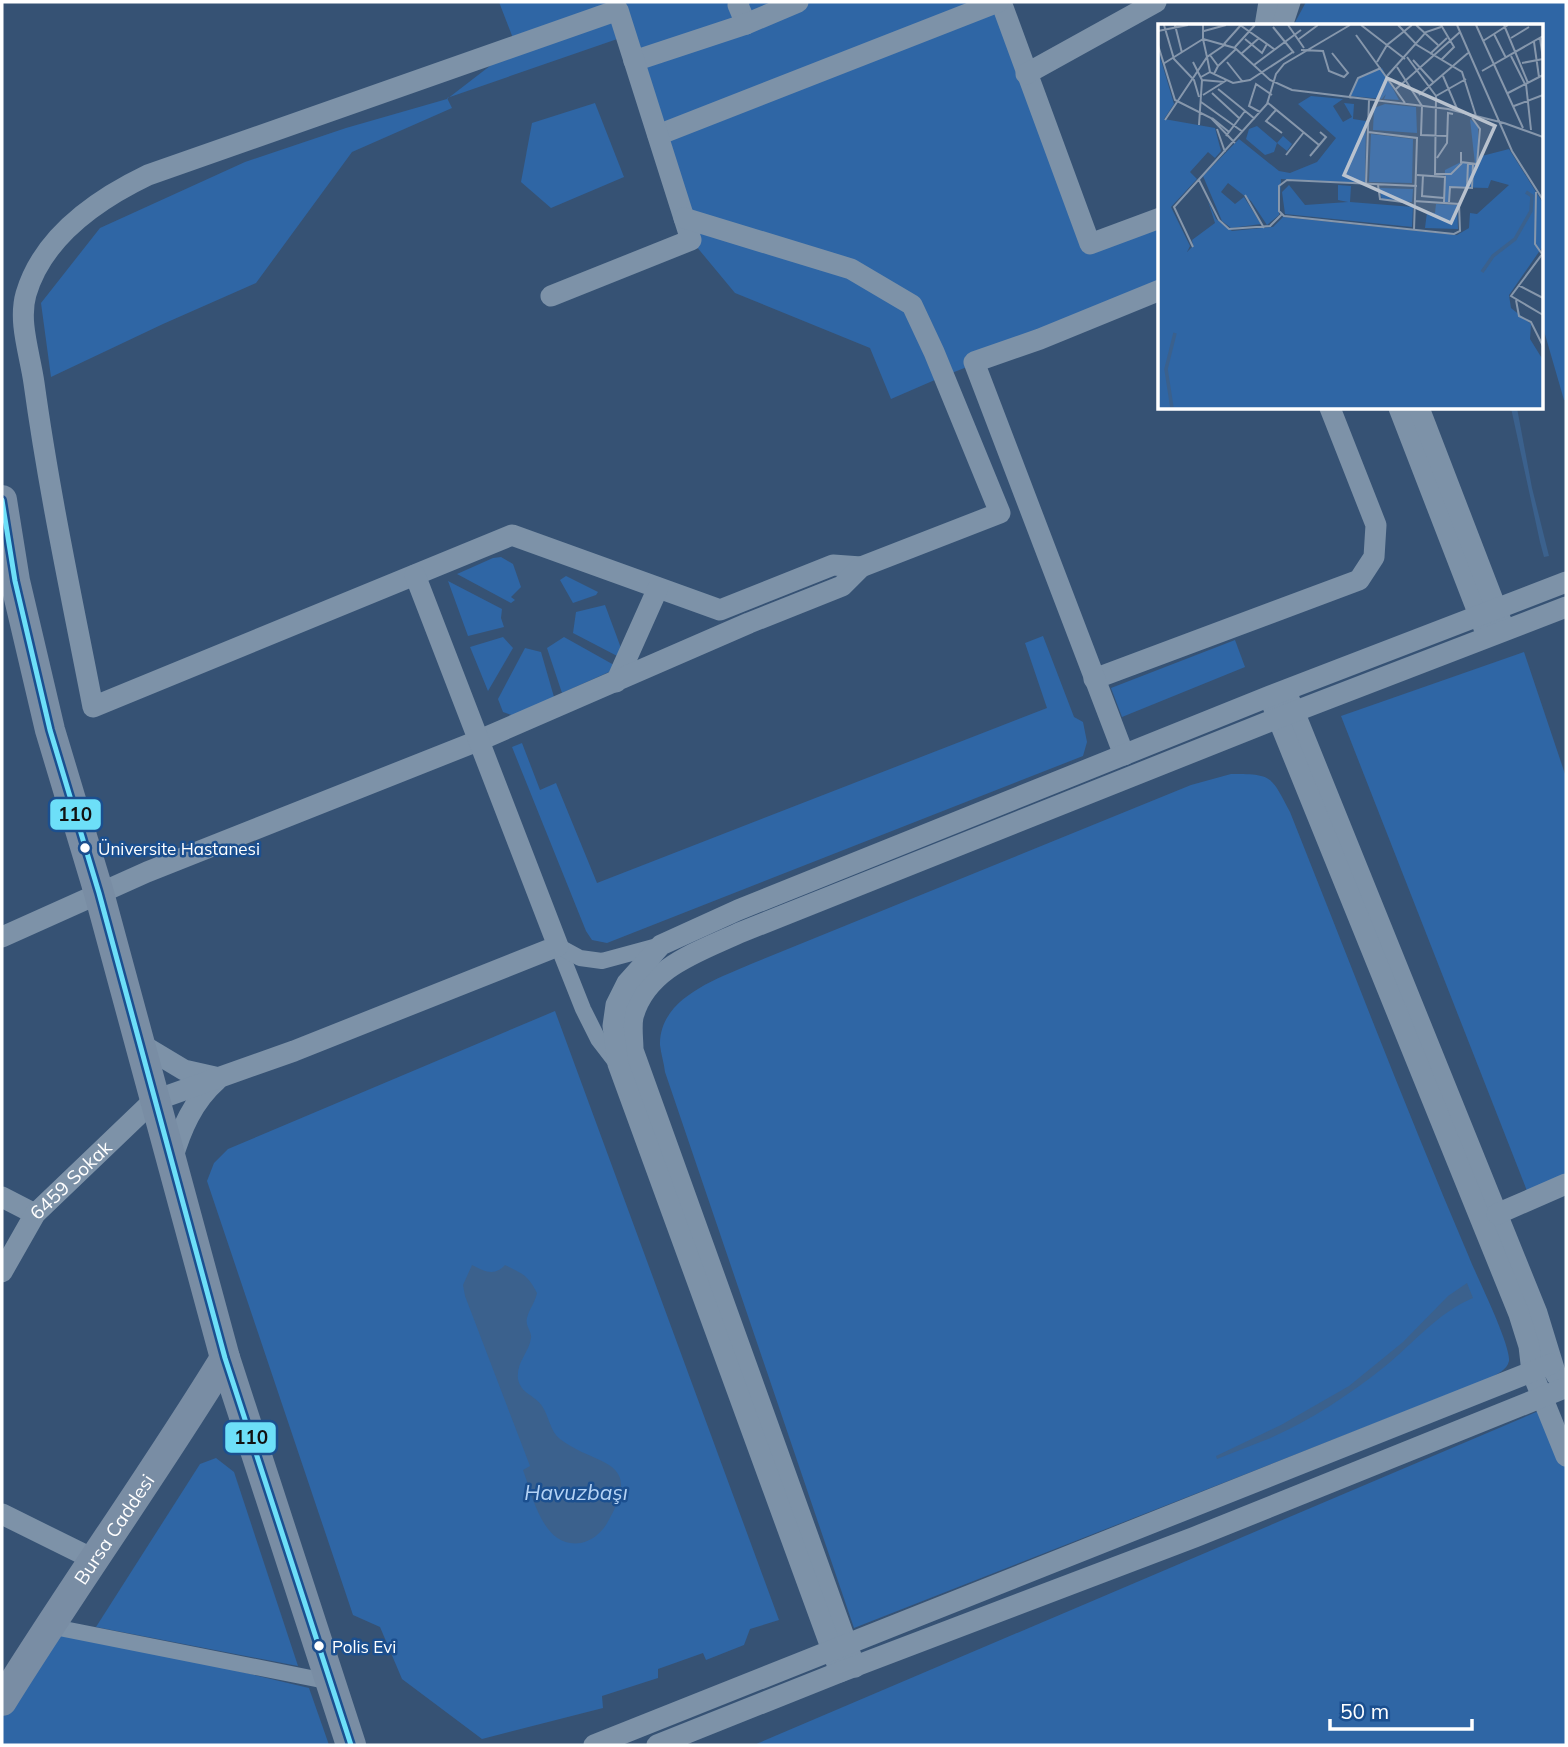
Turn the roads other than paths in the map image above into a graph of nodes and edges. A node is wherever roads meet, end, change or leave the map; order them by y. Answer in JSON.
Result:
{"nodes":[{"id":1,"x":739,"y":2,"type":"edge"},
{"id":2,"x":798,"y":2,"type":"edge"},
{"id":3,"x":1000,"y":2,"type":"edge"},
{"id":4,"x":1156,"y":2,"type":"edge"},
{"id":5,"x":1269,"y":2,"type":"edge"},
{"id":6,"x":1290,"y":2,"type":"edge"},
{"id":7,"x":746,"y":24,"type":"junction"},
{"id":8,"x":1265,"y":24,"type":"edge"},
{"id":9,"x":1283,"y":24,"type":"edge"},
{"id":10,"x":634,"y":61,"type":"junction"},
{"id":11,"x":1026,"y":74,"type":"junction"},
{"id":12,"x":658,"y":135,"type":"junction"},
{"id":13,"x":684,"y":218,"type":"junction"},
{"id":14,"x":1158,"y":219,"type":"edge"},
{"id":15,"x":1158,"y":291,"type":"edge"},
{"id":16,"x":551,"y":296,"type":"dead end"},
{"id":17,"x":1331,"y":410,"type":"edge"},
{"id":18,"x":1400,"y":410,"type":"edge"},
{"id":19,"x":1420,"y":410,"type":"edge"},
{"id":20,"x":2,"y":500,"type":"edge"},
{"id":21,"x":861,"y":567,"type":"junction"},
{"id":22,"x":415,"y":575,"type":"junction"},
{"id":23,"x":1566,"y":582,"type":"edge"},
{"id":24,"x":8,"y":587,"type":"edge"},
{"id":25,"x":658,"y":588,"type":"junction"},
{"id":26,"x":1566,"y":607,"type":"edge"},
{"id":27,"x":1488,"y":612,"type":"junction"},
{"id":28,"x":1496,"y":633,"type":"junction"},
{"id":29,"x":1094,"y":679,"type":"junction"},
{"id":30,"x":616,"y":681,"type":"junction"},
{"id":31,"x":1278,"y":693,"type":"junction"},
{"id":32,"x":1286,"y":715,"type":"junction"},
{"id":33,"x":480,"y":740,"type":"junction"},
{"id":34,"x":1124,"y":755,"type":"junction"},
{"id":35,"x":99,"y":893,"type":"junction"},
{"id":36,"x":2,"y":937,"type":"edge"},
{"id":37,"x":661,"y":945,"type":"junction"},
{"id":38,"x":558,"y":946,"type":"junction"},
{"id":39,"x":139,"y":1043,"type":"junction"},
{"id":40,"x":618,"y":1065,"type":"dead end"},
{"id":41,"x":221,"y":1077,"type":"junction"},
{"id":42,"x":153,"y":1101,"type":"junction"},
{"id":43,"x":171,"y":1162,"type":"junction"},
{"id":44,"x":1566,"y":1184,"type":"edge"},
{"id":45,"x":2,"y":1197,"type":"edge"},
{"id":46,"x":35,"y":1214,"type":"junction"},
{"id":47,"x":1497,"y":1214,"type":"junction"},
{"id":48,"x":2,"y":1272,"type":"edge"},
{"id":49,"x":225,"y":1358,"type":"junction"},
{"id":50,"x":1551,"y":1364,"type":"junction"},
{"id":51,"x":1531,"y":1373,"type":"junction"},
{"id":52,"x":1564,"y":1395,"type":"edge"},
{"id":53,"x":1541,"y":1398,"type":"junction"},
{"id":54,"x":1566,"y":1456,"type":"edge"},
{"id":55,"x":2,"y":1514,"type":"edge"},
{"id":56,"x":93,"y":1559,"type":"junction"},
{"id":57,"x":49,"y":1626,"type":"junction"},
{"id":58,"x":839,"y":1647,"type":"junction"},
{"id":59,"x":847,"y":1669,"type":"junction"},
{"id":60,"x":331,"y":1682,"type":"junction"},
{"id":61,"x":2,"y":1701,"type":"edge"},
{"id":62,"x":352,"y":1744,"type":"edge"},
{"id":63,"x":594,"y":1745,"type":"edge"},
{"id":64,"x":657,"y":1745,"type":"edge"}],
"edges":[{"from":1,"to":7,"type":"street"},
{"from":2,"to":7,"type":"street"},
{"from":3,"to":11,"type":"street"},
{"from":3,"to":12,"type":"street"},
{"from":4,"to":11,"type":"street"},
{"from":5,"to":8,"type":"street"},
{"from":6,"to":9,"type":"street"},
{"from":7,"to":10,"type":"street"},
{"from":10,"to":12,"type":"street"},
{"from":10,"to":22,"type":"street"},
{"from":11,"to":14,"type":"street"},
{"from":12,"to":13,"type":"street"},
{"from":13,"to":16,"type":"street"},
{"from":13,"to":21,"type":"street"},
{"from":15,"to":29,"type":"street"},
{"from":17,"to":29,"type":"street"},
{"from":18,"to":27,"type":"street"},
{"from":19,"to":27,"type":"street"},
{"from":20,"to":24,"type":"main road"},
{"from":21,"to":25,"type":"street"},
{"from":21,"to":30,"type":"street"},
{"from":22,"to":25,"type":"street"},
{"from":22,"to":33,"type":"street"},
{"from":23,"to":27,"type":"street"},
{"from":24,"to":35,"type":"main road"},
{"from":25,"to":30,"type":"street"},
{"from":26,"to":28,"type":"street"},
{"from":27,"to":28,"type":"street"},
{"from":27,"to":31,"type":"street"},
{"from":28,"to":32,"type":"street"},
{"from":29,"to":34,"type":"street"},
{"from":30,"to":33,"type":"street"},
{"from":31,"to":32,"type":"street"},
{"from":31,"to":34,"type":"street"},
{"from":32,"to":47,"type":"street"},
{"from":32,"to":51,"type":"street"},
{"from":32,"to":58,"type":"street"},
{"from":33,"to":35,"type":"street"},
{"from":33,"to":38,"type":"street"},
{"from":34,"to":37,"type":"street"},
{"from":35,"to":36,"type":"street"},
{"from":35,"to":39,"type":"main road"},
{"from":37,"to":38,"type":"street"},
{"from":37,"to":58,"type":"street"},
{"from":38,"to":40,"type":"street"},
{"from":38,"to":41,"type":"street"},
{"from":39,"to":41,"type":"street"},
{"from":39,"to":42,"type":"main road"},
{"from":41,"to":42,"type":"street"},
{"from":41,"to":43,"type":"street"},
{"from":42,"to":43,"type":"main road"},
{"from":42,"to":46,"type":"street","name":"6459 Sokak"},
{"from":43,"to":49,"type":"main road"},
{"from":44,"to":47,"type":"street"},
{"from":45,"to":46,"type":"street"},
{"from":46,"to":48,"type":"street","name":"6459 Sokak"},
{"from":47,"to":50,"type":"street"},
{"from":49,"to":56,"type":"main road","name":"Bursa Caddesi"},
{"from":49,"to":60,"type":"main road"},
{"from":50,"to":51,"type":"street"},
{"from":50,"to":52,"type":"street"},
{"from":51,"to":53,"type":"street"},
{"from":51,"to":58,"type":"street"},
{"from":52,"to":53,"type":"street"},
{"from":53,"to":54,"type":"street"},
{"from":53,"to":59,"type":"street"},
{"from":55,"to":56,"type":"street"},
{"from":56,"to":57,"type":"main road","name":"Bursa Caddesi"},
{"from":57,"to":60,"type":"street"},
{"from":57,"to":61,"type":"main road","name":"Bursa Caddesi"},
{"from":58,"to":59,"type":"street"},
{"from":58,"to":63,"type":"street"},
{"from":59,"to":64,"type":"street"},
{"from":60,"to":62,"type":"main road"}]}
